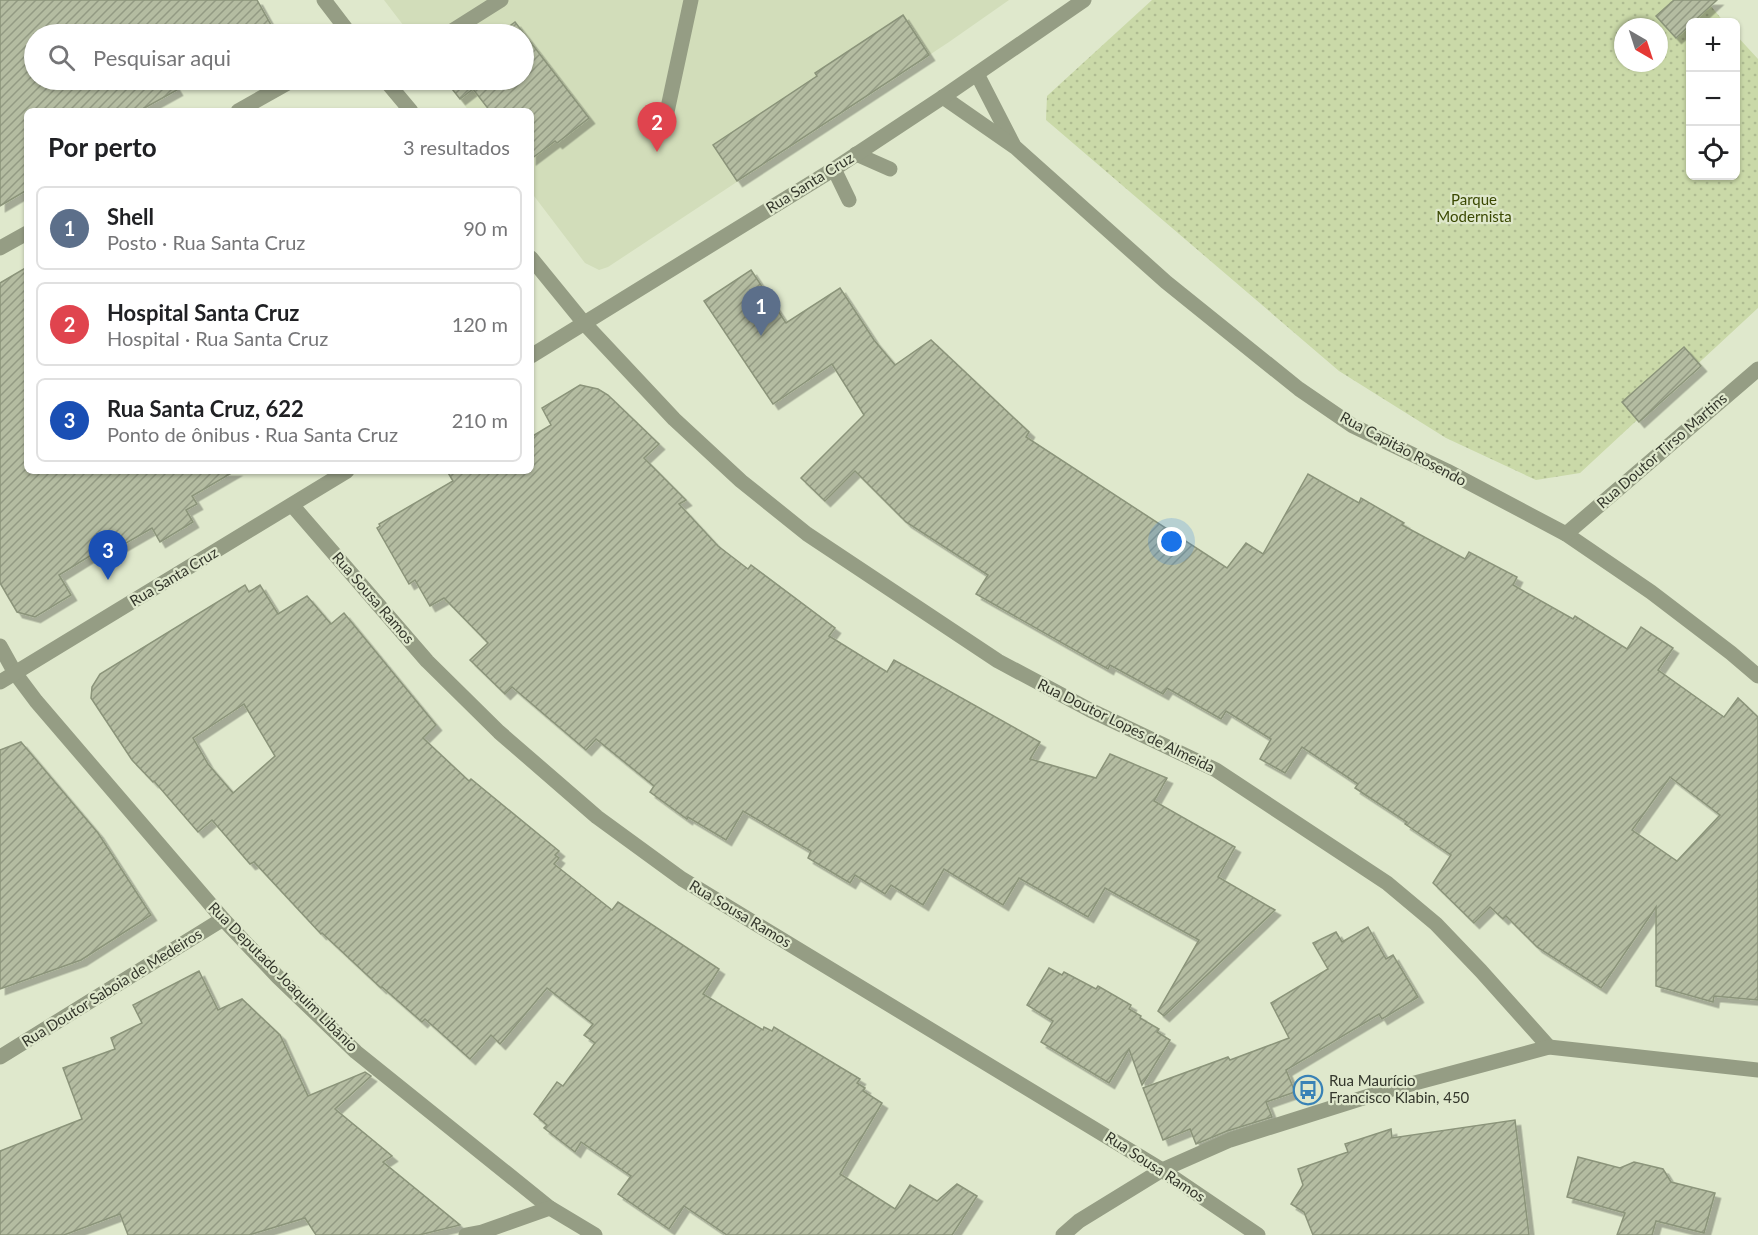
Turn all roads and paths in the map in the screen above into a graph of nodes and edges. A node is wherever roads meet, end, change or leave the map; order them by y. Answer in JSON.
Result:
{"nodes":[{"id":1,"x":324,"y":0,"type":"edge"},
{"id":2,"x":501,"y":0,"type":"edge"},
{"id":3,"x":691,"y":0,"type":"edge"},
{"id":4,"x":1084,"y":0,"type":"edge"},
{"id":5,"x":342,"y":24,"type":"edge"},
{"id":6,"x":463,"y":24,"type":"edge"},
{"id":7,"x":977,"y":74,"type":"junction"},
{"id":8,"x":275,"y":90,"type":"edge"},
{"id":9,"x":393,"y":90,"type":"edge"},
{"id":10,"x":943,"y":97,"type":"junction"},
{"id":11,"x":243,"y":108,"type":"edge"},
{"id":12,"x":408,"y":108,"type":"edge"},
{"id":13,"x":664,"y":126,"type":"dead end"},
{"id":14,"x":1015,"y":147,"type":"junction"},
{"id":15,"x":856,"y":154,"type":"junction"},
{"id":16,"x":834,"y":169,"type":"junction"},
{"id":17,"x":890,"y":169,"type":"dead end"},
{"id":18,"x":849,"y":200,"type":"dead end"},
{"id":19,"x":24,"y":235,"type":"edge"},
{"id":20,"x":0,"y":249,"type":"edge"},
{"id":21,"x":534,"y":262,"type":"edge"},
{"id":22,"x":584,"y":323,"type":"junction"},
{"id":23,"x":534,"y":354,"type":"edge"},
{"id":24,"x":1758,"y":369,"type":"edge"},
{"id":25,"x":342,"y":474,"type":"edge"},
{"id":26,"x":292,"y":505,"type":"junction"},
{"id":27,"x":1566,"y":534,"type":"junction"},
{"id":28,"x":0,"y":646,"type":"edge"},
{"id":29,"x":15,"y":673,"type":"junction"},
{"id":30,"x":1758,"y":676,"type":"edge"},
{"id":31,"x":0,"y":682,"type":"edge"},
{"id":32,"x":223,"y":919,"type":"junction"},
{"id":33,"x":1549,"y":1047,"type":"junction"},
{"id":34,"x":0,"y":1057,"type":"edge"},
{"id":35,"x":1758,"y":1070,"type":"edge"},
{"id":36,"x":1162,"y":1170,"type":"junction"},
{"id":37,"x":550,"y":1208,"type":"junction"},
{"id":38,"x":466,"y":1235,"type":"edge"},
{"id":39,"x":595,"y":1235,"type":"edge"},
{"id":40,"x":1063,"y":1235,"type":"edge"},
{"id":41,"x":1258,"y":1235,"type":"edge"}],
"edges":[{"from":1,"to":5,"type":"street"},
{"from":2,"to":6,"type":"street"},
{"from":3,"to":13,"type":"street"},
{"from":4,"to":7,"type":"street","name":"Rua Santa Cruz"},
{"from":7,"to":10,"type":"street","name":"Rua Santa Cruz"},
{"from":7,"to":14,"type":"street","name":"Rua Capitão Rosendo"},
{"from":8,"to":11,"type":"street"},
{"from":9,"to":12,"type":"street"},
{"from":10,"to":14,"type":"street","name":"Rua Capitão Rosendo"},
{"from":10,"to":15,"type":"street","name":"Rua Santa Cruz"},
{"from":14,"to":27,"type":"street","name":"Rua Capitão Rosendo"},
{"from":15,"to":16,"type":"street","name":"Rua Santa Cruz"},
{"from":15,"to":17,"type":"street"},
{"from":16,"to":18,"type":"street"},
{"from":16,"to":22,"type":"street","name":"Rua Santa Cruz"},
{"from":19,"to":20,"type":"street"},
{"from":21,"to":22,"type":"street","name":"Rua Doutor Lopes de Almeida"},
{"from":22,"to":23,"type":"street","name":"Rua Santa Cruz"},
{"from":22,"to":33,"type":"street","name":"Rua Doutor Lopes de Almeida"},
{"from":24,"to":27,"type":"street","name":"Rua Doutor Tirso Martins"},
{"from":25,"to":26,"type":"street","name":"Rua Santa Cruz"},
{"from":26,"to":29,"type":"street","name":"Rua Santa Cruz"},
{"from":26,"to":36,"type":"street","name":"Rua Sousa Ramos"},
{"from":27,"to":30,"type":"street","name":"Rua Capitão Rosendo"},
{"from":28,"to":29,"type":"street","name":"Rua Deputado Joaquim Libânio"},
{"from":29,"to":31,"type":"street","name":"Rua Santa Cruz"},
{"from":29,"to":32,"type":"street","name":"Rua Deputado Joaquim Libânio"},
{"from":32,"to":34,"type":"street","name":"Rua Doutor Saboia de Medeiros"},
{"from":32,"to":37,"type":"street","name":"Rua Deputado Joaquim Libânio"},
{"from":33,"to":35,"type":"street"},
{"from":33,"to":36,"type":"street"},
{"from":36,"to":40,"type":"street"},
{"from":36,"to":41,"type":"street","name":"Rua Sousa Ramos"},
{"from":37,"to":38,"type":"street"},
{"from":37,"to":39,"type":"street","name":"Rua Deputado Joaquim Libânio"}]}
